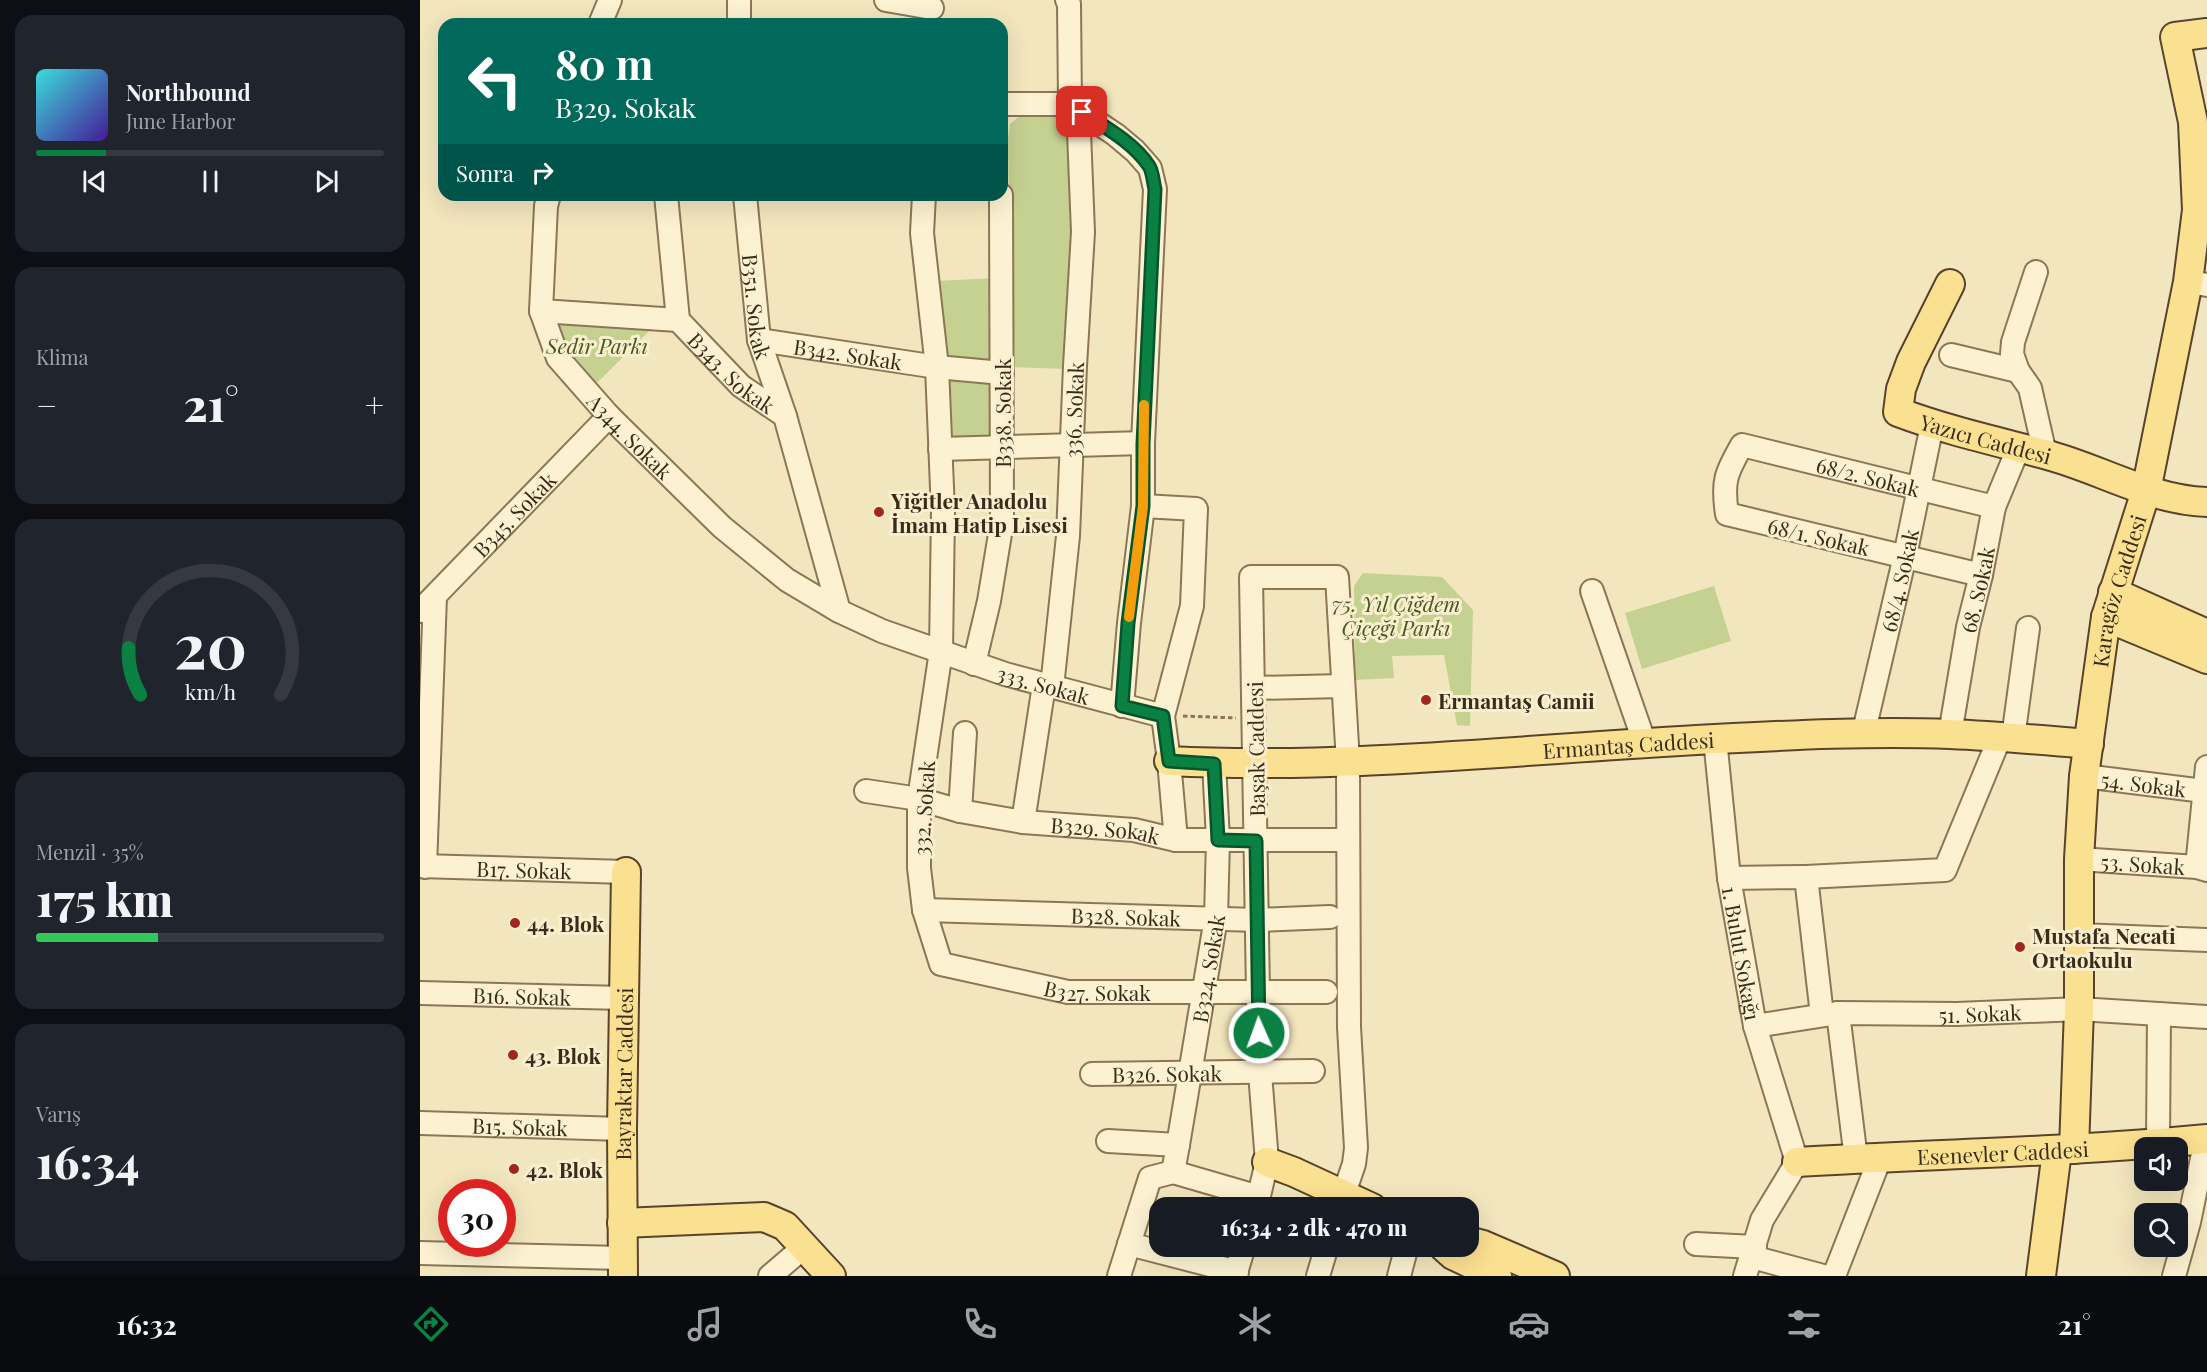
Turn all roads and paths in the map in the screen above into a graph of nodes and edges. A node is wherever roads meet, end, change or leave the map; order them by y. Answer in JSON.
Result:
{"nodes":[{"id":1,"x":610,"y":0,"type":"edge"},
{"id":2,"x":739,"y":0,"type":"edge"},
{"id":3,"x":886,"y":0,"type":"edge"},
{"id":4,"x":1067,"y":0,"type":"edge"},
{"id":5,"x":932,"y":11,"type":"edge"},
{"id":6,"x":602,"y":18,"type":"edge"},
{"id":7,"x":739,"y":18,"type":"edge"},
{"id":8,"x":2207,"y":33,"type":"edge"},
{"id":9,"x":1008,"y":104,"type":"edge"},
{"id":10,"x":1070,"y":104,"type":"junction"},
{"id":11,"x":547,"y":201,"type":"edge"},
{"id":12,"x":667,"y":201,"type":"edge"},
{"id":13,"x":746,"y":201,"type":"edge"},
{"id":14,"x":924,"y":201,"type":"edge"},
{"id":15,"x":1002,"y":201,"type":"edge"},
{"id":16,"x":2202,"y":210,"type":"edge"},
{"id":17,"x":2036,"y":272,"type":"dead end"},
{"id":18,"x":1950,"y":284,"type":"dead end"},
{"id":19,"x":2197,"y":284,"type":"edge"},
{"id":20,"x":541,"y":311,"type":"junction"},
{"id":21,"x":678,"y":320,"type":"junction"},
{"id":22,"x":759,"y":340,"type":"junction"},
{"id":23,"x":1951,"y":355,"type":"dead end"},
{"id":24,"x":936,"y":367,"type":"junction"},
{"id":25,"x":2018,"y":371,"type":"junction"},
{"id":26,"x":1002,"y":373,"type":"junction"},
{"id":27,"x":609,"y":416,"type":"junction"},
{"id":28,"x":785,"y":416,"type":"junction"},
{"id":29,"x":1932,"y":425,"type":"junction"},
{"id":30,"x":1143,"y":444,"type":"junction"},
{"id":31,"x":1071,"y":446,"type":"junction"},
{"id":32,"x":1002,"y":447,"type":"junction"},
{"id":33,"x":940,"y":449,"type":"junction"},
{"id":34,"x":2032,"y":451,"type":"junction"},
{"id":35,"x":1919,"y":488,"type":"junction"},
{"id":36,"x":2146,"y":490,"type":"junction"},
{"id":37,"x":2207,"y":502,"type":"edge"},
{"id":38,"x":1143,"y":506,"type":"junction"},
{"id":39,"x":1994,"y":507,"type":"junction"},
{"id":40,"x":1727,"y":514,"type":"joint"},
{"id":41,"x":1905,"y":556,"type":"junction"},
{"id":42,"x":1981,"y":575,"type":"junction"},
{"id":43,"x":1592,"y":591,"type":"dead end"},
{"id":44,"x":427,"y":603,"type":"edge"},
{"id":45,"x":2109,"y":605,"type":"junction"},
{"id":46,"x":840,"y":611,"type":"junction"},
{"id":47,"x":2028,"y":628,"type":"dead end"},
{"id":48,"x":2207,"y":634,"type":"edge"},
{"id":49,"x":941,"y":651,"type":"junction"},
{"id":50,"x":2207,"y":659,"type":"edge"},
{"id":51,"x":974,"y":663,"type":"junction"},
{"id":52,"x":1048,"y":686,"type":"junction"},
{"id":53,"x":1343,"y":686,"type":"junction"},
{"id":54,"x":1254,"y":688,"type":"junction"},
{"id":55,"x":1122,"y":706,"type":"junction"},
{"id":56,"x":1163,"y":716,"type":"junction"},
{"id":57,"x":1254,"y":718,"type":"junction"},
{"id":58,"x":965,"y":733,"type":"dead end"},
{"id":59,"x":1950,"y":734,"type":"junction"},
{"id":60,"x":1863,"y":735,"type":"junction"},
{"id":61,"x":2006,"y":738,"type":"junction"},
{"id":62,"x":1715,"y":739,"type":"junction"},
{"id":63,"x":1645,"y":744,"type":"junction"},
{"id":64,"x":2089,"y":744,"type":"junction"},
{"id":65,"x":1169,"y":761,"type":"junction"},
{"id":66,"x":1348,"y":762,"type":"junction"},
{"id":67,"x":1214,"y":764,"type":"junction"},
{"id":68,"x":1255,"y":765,"type":"junction"},
{"id":69,"x":2207,"y":767,"type":"edge"},
{"id":70,"x":2084,"y":776,"type":"junction"},
{"id":71,"x":866,"y":791,"type":"dead end"},
{"id":72,"x":2204,"y":791,"type":"junction"},
{"id":73,"x":919,"y":799,"type":"junction"},
{"id":74,"x":424,"y":808,"type":"edge"},
{"id":75,"x":960,"y":811,"type":"junction"},
{"id":76,"x":1023,"y":822,"type":"junction"},
{"id":77,"x":1176,"y":840,"type":"junction"},
{"id":78,"x":1218,"y":840,"type":"junction"},
{"id":79,"x":1348,"y":840,"type":"junction"},
{"id":80,"x":1256,"y":841,"type":"junction"},
{"id":81,"x":2079,"y":859,"type":"junction"},
{"id":82,"x":423,"y":867,"type":"edge"},
{"id":83,"x":2202,"y":868,"type":"edge"},
{"id":84,"x":626,"y":872,"type":"joint"},
{"id":85,"x":1806,"y":877,"type":"junction"},
{"id":86,"x":1729,"y":878,"type":"junction"},
{"id":87,"x":924,"y":910,"type":"junction"},
{"id":88,"x":1329,"y":917,"type":"dead end"},
{"id":89,"x":1216,"y":918,"type":"junction"},
{"id":90,"x":1257,"y":920,"type":"junction"},
{"id":91,"x":2079,"y":935,"type":"junction"},
{"id":92,"x":2207,"y":940,"type":"edge"},
{"id":93,"x":941,"y":964,"type":"joint"},
{"id":94,"x":1204,"y":991,"type":"junction"},
{"id":95,"x":1326,"y":992,"type":"dead end"},
{"id":96,"x":420,"y":993,"type":"edge"},
{"id":97,"x":1258,"y":993,"type":"junction"},
{"id":98,"x":624,"y":998,"type":"junction"},
{"id":99,"x":2079,"y":1009,"type":"junction"},
{"id":100,"x":1830,"y":1014,"type":"junction"},
{"id":101,"x":2159,"y":1014,"type":"junction"},
{"id":102,"x":2207,"y":1017,"type":"edge"},
{"id":103,"x":1755,"y":1026,"type":"junction"},
{"id":104,"x":1313,"y":1071,"type":"dead end"},
{"id":105,"x":1190,"y":1073,"type":"junction"},
{"id":106,"x":1260,"y":1073,"type":"junction"},
{"id":107,"x":1092,"y":1074,"type":"dead end"},
{"id":108,"x":420,"y":1123,"type":"edge"},
{"id":109,"x":622,"y":1129,"type":"junction"},
{"id":110,"x":2158,"y":1137,"type":"edge"},
{"id":111,"x":2207,"y":1139,"type":"edge"},
{"id":112,"x":2188,"y":1140,"type":"edge"},
{"id":113,"x":1108,"y":1141,"type":"dead end"},
{"id":114,"x":2134,"y":1144,"type":"edge"},
{"id":115,"x":1179,"y":1145,"type":"junction"},
{"id":116,"x":2066,"y":1150,"type":"junction"},
{"id":117,"x":1868,"y":1158,"type":"junction"},
{"id":118,"x":1267,"y":1162,"type":"junction"},
{"id":119,"x":1797,"y":1162,"type":"junction"},
{"id":120,"x":1173,"y":1172,"type":"junction"},
{"id":121,"x":1243,"y":1197,"type":"edge"},
{"id":122,"x":1258,"y":1197,"type":"edge"},
{"id":123,"x":1333,"y":1197,"type":"edge"},
{"id":124,"x":1342,"y":1197,"type":"edge"},
{"id":125,"x":622,"y":1223,"type":"junction"},
{"id":126,"x":1129,"y":1244,"type":"junction"},
{"id":127,"x":1696,"y":1244,"type":"dead end"},
{"id":128,"x":804,"y":1246,"type":"junction"},
{"id":129,"x":420,"y":1253,"type":"edge"},
{"id":130,"x":1241,"y":1257,"type":"edge"},
{"id":131,"x":1323,"y":1257,"type":"edge"},
{"id":132,"x":1404,"y":1257,"type":"edge"},
{"id":133,"x":1458,"y":1257,"type":"edge"},
{"id":134,"x":1751,"y":1260,"type":"edge"},
{"id":135,"x":1479,"y":1265,"type":"edge"},
{"id":136,"x":622,"y":1267,"type":"edge"},
{"id":137,"x":1236,"y":1274,"type":"edge"},
{"id":138,"x":770,"y":1276,"type":"edge"},
{"id":139,"x":831,"y":1276,"type":"edge"},
{"id":140,"x":1119,"y":1276,"type":"edge"},
{"id":141,"x":1317,"y":1276,"type":"edge"},
{"id":142,"x":1399,"y":1276,"type":"edge"},
{"id":143,"x":1554,"y":1276,"type":"edge"},
{"id":144,"x":1823,"y":1276,"type":"edge"},
{"id":145,"x":1834,"y":1276,"type":"edge"},
{"id":146,"x":2041,"y":1276,"type":"edge"},
{"id":147,"x":2174,"y":1276,"type":"edge"}],
"edges":[{"from":1,"to":6,"type":"street"},
{"from":2,"to":7,"type":"street"},
{"from":3,"to":5,"type":"street"},
{"from":4,"to":10,"type":"street","name":"336. Sokak"},
{"from":8,"to":16,"type":"main road","name":"Karagöz Caddesi"},
{"from":9,"to":10,"type":"street"},
{"from":10,"to":30,"type":"street"},
{"from":10,"to":31,"type":"street","name":"336. Sokak"},
{"from":11,"to":20,"type":"street","name":"A344. Sokak"},
{"from":12,"to":21,"type":"street","name":"B343. Sokak"},
{"from":13,"to":22,"type":"street","name":"B351. Sokak"},
{"from":14,"to":24,"type":"street","name":"B342. Sokak"},
{"from":15,"to":26,"type":"street","name":"B338. Sokak"},
{"from":16,"to":19,"type":"main road","name":"Karagöz Caddesi"},
{"from":17,"to":25,"type":"street"},
{"from":18,"to":29,"type":"main road","name":"Yazıcı Caddesi"},
{"from":19,"to":36,"type":"main road","name":"Karagöz Caddesi"},
{"from":20,"to":21,"type":"street"},
{"from":20,"to":27,"type":"street","name":"A344. Sokak"},
{"from":21,"to":28,"type":"street","name":"B343. Sokak"},
{"from":22,"to":24,"type":"street","name":"B342. Sokak"},
{"from":22,"to":28,"type":"street","name":"B351. Sokak"},
{"from":23,"to":25,"type":"street"},
{"from":24,"to":26,"type":"street","name":"B342. Sokak"},
{"from":24,"to":33,"type":"street","name":"B342. Sokak"},
{"from":25,"to":34,"type":"street"},
{"from":26,"to":32,"type":"street","name":"B338. Sokak"},
{"from":27,"to":44,"type":"street","name":"B345. Sokak"},
{"from":27,"to":46,"type":"street","name":"A344. Sokak"},
{"from":28,"to":46,"type":"street","name":"B343. Sokak"},
{"from":29,"to":34,"type":"main road","name":"Yazıcı Caddesi"},
{"from":29,"to":35,"type":"street","name":"68/4. Sokak"},
{"from":30,"to":31,"type":"street"},
{"from":30,"to":38,"type":"street"},
{"from":31,"to":32,"type":"street"},
{"from":31,"to":52,"type":"street","name":"336. Sokak"},
{"from":32,"to":33,"type":"street"},
{"from":32,"to":51,"type":"street","name":"B338. Sokak"},
{"from":33,"to":49,"type":"street","name":"B342. Sokak"},
{"from":34,"to":36,"type":"main road","name":"Yazıcı Caddesi"},
{"from":34,"to":39,"type":"street","name":"68. Sokak"},
{"from":35,"to":39,"type":"street","name":"68/2. Sokak"},
{"from":35,"to":40,"type":"street","name":"68/2. Sokak"},
{"from":35,"to":41,"type":"street","name":"68/4. Sokak"},
{"from":36,"to":37,"type":"main road","name":"Yazıcı Caddesi"},
{"from":36,"to":45,"type":"main road","name":"Karagöz Caddesi"},
{"from":38,"to":55,"type":"street"},
{"from":38,"to":56,"type":"street"},
{"from":39,"to":42,"type":"street","name":"68. Sokak"},
{"from":40,"to":41,"type":"street","name":"68/1. Sokak"},
{"from":41,"to":42,"type":"street","name":"68/1. Sokak"},
{"from":41,"to":60,"type":"street","name":"68/4. Sokak"},
{"from":42,"to":59,"type":"street","name":"68. Sokak"},
{"from":43,"to":63,"type":"street"},
{"from":44,"to":74,"type":"street"},
{"from":45,"to":48,"type":"main road"},
{"from":45,"to":50,"type":"main road"},
{"from":45,"to":64,"type":"main road","name":"Karagöz Caddesi"},
{"from":46,"to":49,"type":"street","name":"333. Sokak"},
{"from":47,"to":61,"type":"street"},
{"from":49,"to":51,"type":"street","name":"333. Sokak"},
{"from":49,"to":73,"type":"street","name":"332. Sokak"},
{"from":51,"to":52,"type":"street","name":"333. Sokak"},
{"from":52,"to":55,"type":"street","name":"333. Sokak"},
{"from":52,"to":76,"type":"street","name":"336. Sokak"},
{"from":53,"to":54,"type":"street"},
{"from":53,"to":54,"type":"street","name":"Başak Caddesi"},
{"from":53,"to":66,"type":"street"},
{"from":54,"to":57,"type":"street","name":"Başak Caddesi"},
{"from":55,"to":56,"type":"street","name":"333. Sokak"},
{"from":56,"to":57,"type":"path"},
{"from":56,"to":65,"type":"street"},
{"from":57,"to":68,"type":"street","name":"Başak Caddesi"},
{"from":58,"to":75,"type":"street"},
{"from":59,"to":60,"type":"main road","name":"Ermantaş Caddesi"},
{"from":59,"to":61,"type":"main road","name":"Ermantaş Caddesi"},
{"from":60,"to":62,"type":"main road","name":"Ermantaş Caddesi"},
{"from":61,"to":64,"type":"main road","name":"Ermantaş Caddesi"},
{"from":61,"to":85,"type":"street"},
{"from":62,"to":63,"type":"main road","name":"Ermantaş Caddesi"},
{"from":62,"to":86,"type":"street","name":"1. Bulut Sokağı"},
{"from":63,"to":66,"type":"main road","name":"Ermantaş Caddesi"},
{"from":64,"to":70,"type":"main road","name":"Karagöz Caddesi"},
{"from":65,"to":67,"type":"main road","name":"Ermantaş Caddesi"},
{"from":65,"to":77,"type":"street"},
{"from":66,"to":68,"type":"main road","name":"Ermantaş Caddesi"},
{"from":66,"to":79,"type":"street"},
{"from":67,"to":68,"type":"main road","name":"Ermantaş Caddesi"},
{"from":67,"to":78,"type":"street","name":"B324. Sokak"},
{"from":68,"to":80,"type":"street","name":"Başak Caddesi"},
{"from":69,"to":72,"type":"street","name":"54. Sokak"},
{"from":70,"to":72,"type":"street","name":"54. Sokak"},
{"from":70,"to":81,"type":"main road","name":"Karagöz Caddesi"},
{"from":71,"to":73,"type":"street","name":"B329. Sokak"},
{"from":72,"to":83,"type":"street","name":"54. Sokak"},
{"from":73,"to":75,"type":"street","name":"B329. Sokak"},
{"from":73,"to":87,"type":"street","name":"332. Sokak"},
{"from":74,"to":82,"type":"street"},
{"from":75,"to":76,"type":"street","name":"B329. Sokak"},
{"from":76,"to":77,"type":"street","name":"B329. Sokak"},
{"from":77,"to":78,"type":"street","name":"B329. Sokak"},
{"from":78,"to":80,"type":"street","name":"B329. Sokak"},
{"from":78,"to":89,"type":"street","name":"B324. Sokak"},
{"from":79,"to":80,"type":"street","name":"B329. Sokak"},
{"from":79,"to":124,"type":"street"},
{"from":80,"to":90,"type":"street","name":"Başak Caddesi"},
{"from":81,"to":83,"type":"street","name":"53. Sokak"},
{"from":81,"to":91,"type":"main road","name":"Karagöz Caddesi"},
{"from":82,"to":84,"type":"street","name":"B17. Sokak"},
{"from":84,"to":98,"type":"main road","name":"Bayraktar Caddesi"},
{"from":85,"to":86,"type":"street"},
{"from":85,"to":100,"type":"street"},
{"from":86,"to":103,"type":"street","name":"1. Bulut Sokağı"},
{"from":87,"to":89,"type":"street","name":"B328. Sokak"},
{"from":87,"to":93,"type":"street","name":"332. Sokak"},
{"from":88,"to":90,"type":"street","name":"B328. Sokak"},
{"from":89,"to":90,"type":"street","name":"B328. Sokak"},
{"from":89,"to":94,"type":"street","name":"B324. Sokak"},
{"from":90,"to":97,"type":"street","name":"Başak Caddesi"},
{"from":91,"to":92,"type":"street"},
{"from":91,"to":99,"type":"main road","name":"Karagöz Caddesi"},
{"from":93,"to":94,"type":"street","name":"B327. Sokak"},
{"from":94,"to":97,"type":"street","name":"B327. Sokak"},
{"from":94,"to":105,"type":"street","name":"B324. Sokak"},
{"from":95,"to":97,"type":"street","name":"B327. Sokak"},
{"from":96,"to":98,"type":"street","name":"B16. Sokak"},
{"from":97,"to":106,"type":"street","name":"Başak Caddesi"},
{"from":98,"to":109,"type":"main road","name":"Bayraktar Caddesi"},
{"from":99,"to":100,"type":"street","name":"51. Sokak"},
{"from":99,"to":101,"type":"street","name":"51. Sokak"},
{"from":99,"to":116,"type":"main road","name":"Karagöz Caddesi"},
{"from":100,"to":103,"type":"street","name":"51. Sokak"},
{"from":100,"to":117,"type":"street"},
{"from":101,"to":102,"type":"street","name":"51. Sokak"},
{"from":101,"to":110,"type":"street"},
{"from":103,"to":119,"type":"street","name":"1. Bulut Sokağı"},
{"from":104,"to":106,"type":"street","name":"B326. Sokak"},
{"from":105,"to":106,"type":"street","name":"B326. Sokak"},
{"from":105,"to":107,"type":"street","name":"B326. Sokak"},
{"from":105,"to":115,"type":"street","name":"B324. Sokak"},
{"from":106,"to":118,"type":"street","name":"Başak Caddesi"},
{"from":108,"to":109,"type":"street","name":"B15. Sokak"},
{"from":109,"to":125,"type":"main road","name":"Bayraktar Caddesi"},
{"from":111,"to":112,"type":"main road","name":"Esenevler Caddesi"},
{"from":111,"to":147,"type":"street"},
{"from":113,"to":115,"type":"street"},
{"from":114,"to":116,"type":"main road","name":"Esenevler Caddesi"},
{"from":115,"to":120,"type":"street","name":"B324. Sokak"},
{"from":116,"to":117,"type":"main road","name":"Esenevler Caddesi"},
{"from":116,"to":146,"type":"main road","name":"Karagöz Caddesi"},
{"from":117,"to":119,"type":"main road","name":"Esenevler Caddesi"},
{"from":117,"to":145,"type":"street"},
{"from":118,"to":122,"type":"street","name":"Başak Caddesi"},
{"from":118,"to":123,"type":"main road"},
{"from":119,"to":134,"type":"street"},
{"from":120,"to":121,"type":"street"},
{"from":120,"to":126,"type":"street"},
{"from":125,"to":128,"type":"main road"},
{"from":125,"to":136,"type":"main road","name":"Bayraktar Caddesi"},
{"from":126,"to":137,"type":"street"},
{"from":126,"to":140,"type":"street"},
{"from":127,"to":134,"type":"street"},
{"from":128,"to":138,"type":"street"},
{"from":128,"to":139,"type":"main road"},
{"from":129,"to":136,"type":"street"},
{"from":130,"to":137,"type":"street"},
{"from":131,"to":141,"type":"street"},
{"from":132,"to":142,"type":"street"},
{"from":133,"to":135,"type":"main road"},
{"from":134,"to":144,"type":"street"},
{"from":135,"to":143,"type":"main road"}]}
